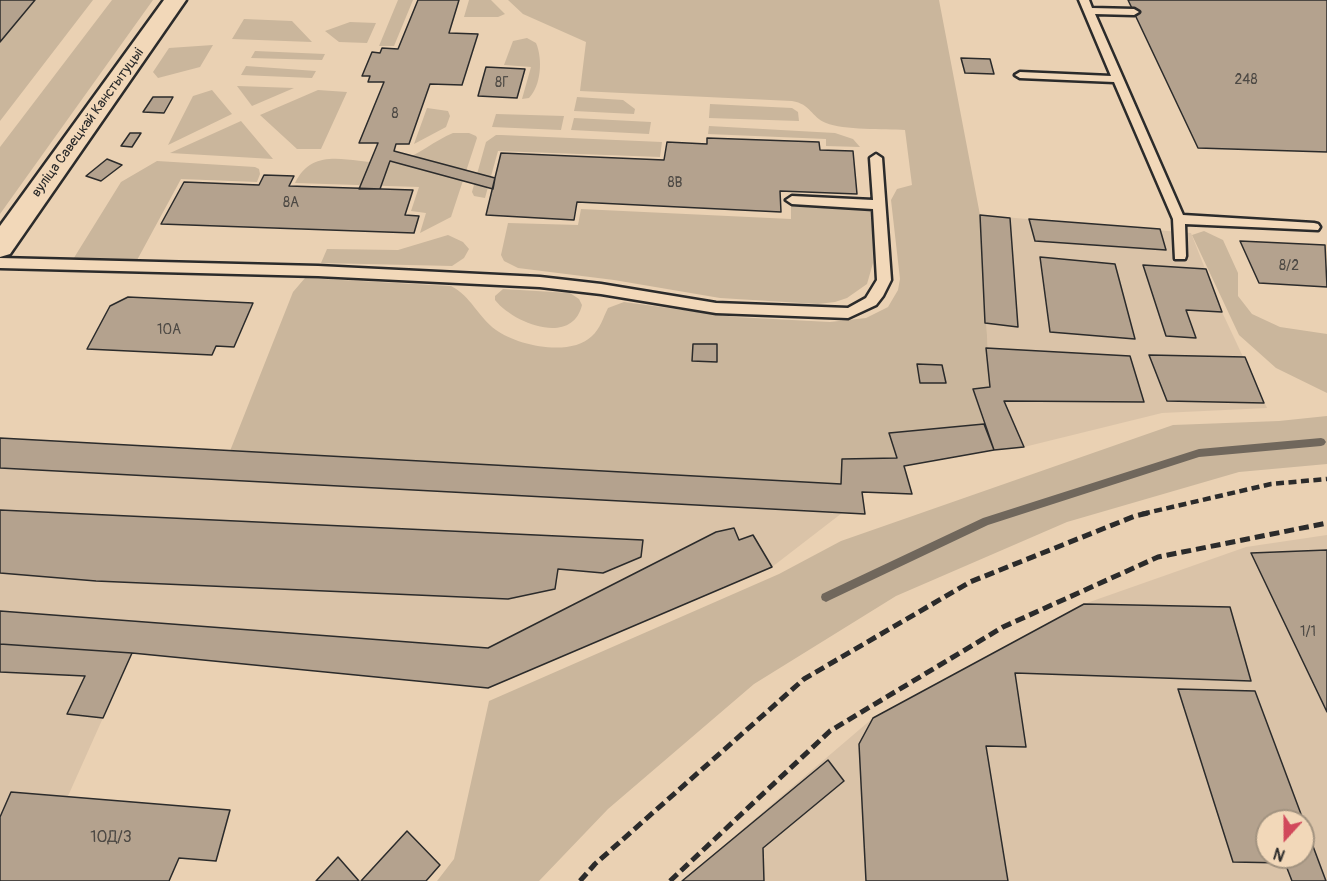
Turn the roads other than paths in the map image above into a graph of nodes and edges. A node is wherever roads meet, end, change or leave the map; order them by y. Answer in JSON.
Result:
{"nodes":[{"id":1,"x":175,"y":0,"type":"edge"},
{"id":2,"x":1086,"y":5,"type":"edge"},
{"id":3,"x":1134,"y":12,"type":"dead end"},
{"id":4,"x":1020,"y":75,"type":"dead end"},
{"id":5,"x":1118,"y":79,"type":"junction"},
{"id":6,"x":876,"y":158,"type":"dead end"},
{"id":7,"x":792,"y":200,"type":"dead end"},
{"id":8,"x":880,"y":205,"type":"junction"},
{"id":9,"x":1179,"y":219,"type":"junction"},
{"id":10,"x":1314,"y":227,"type":"dead end"},
{"id":11,"x":0,"y":246,"type":"edge"},
{"id":12,"x":1180,"y":256,"type":"dead end"},
{"id":13,"x":0,"y":263,"type":"edge"}],
"edges":[{"from":1,"to":11,"type":"main road","name":"вуліца Савецкай Канстытуцыі"},
{"from":2,"to":3,"type":"lane"},
{"from":2,"to":5,"type":"lane"},
{"from":4,"to":5,"type":"lane"},
{"from":5,"to":9,"type":"lane"},
{"from":6,"to":8,"type":"lane"},
{"from":7,"to":8,"type":"lane"},
{"from":8,"to":13,"type":"lane"},
{"from":9,"to":10,"type":"lane"},
{"from":9,"to":12,"type":"lane"}]}
